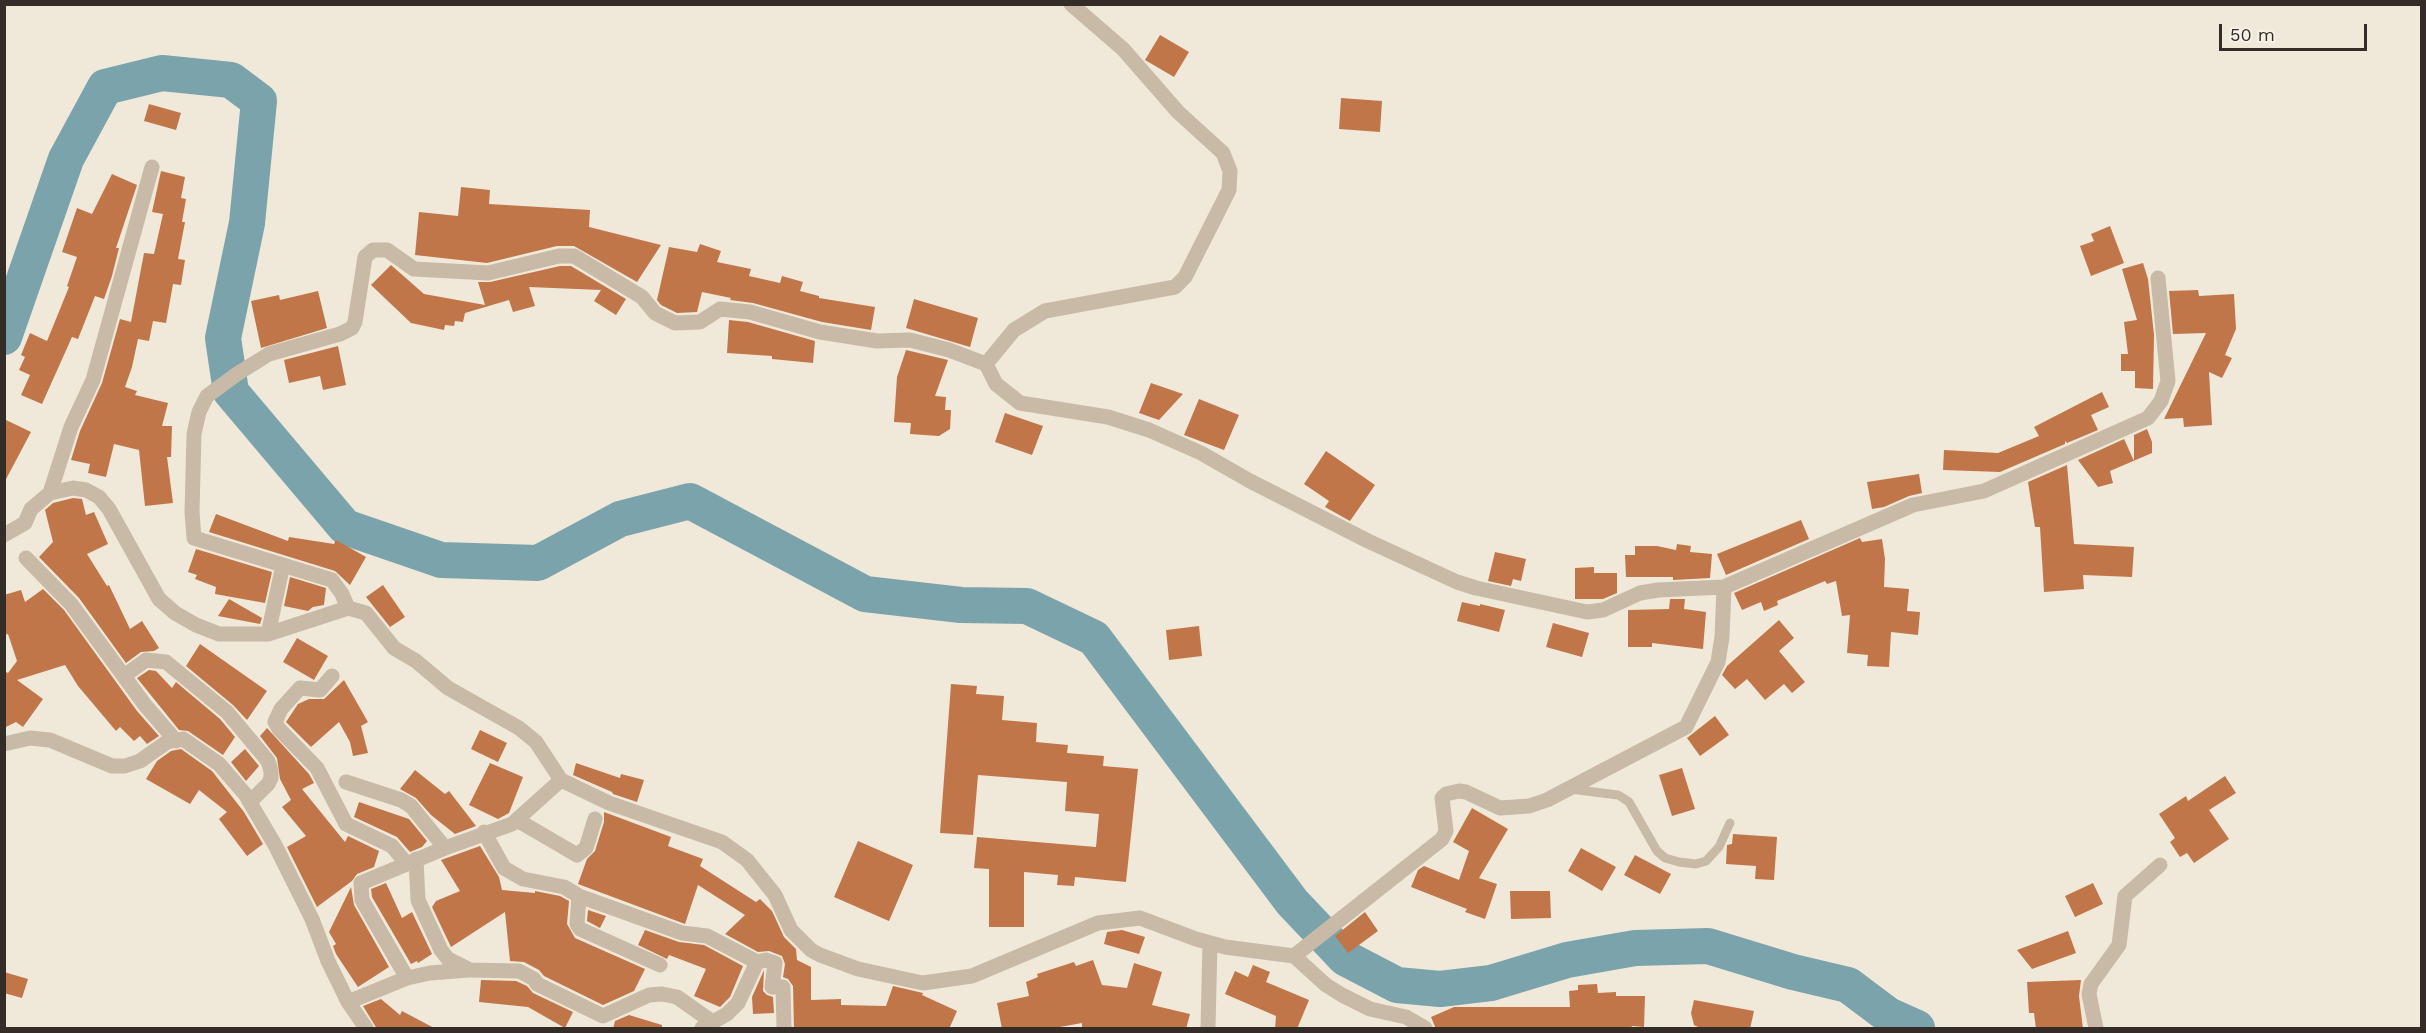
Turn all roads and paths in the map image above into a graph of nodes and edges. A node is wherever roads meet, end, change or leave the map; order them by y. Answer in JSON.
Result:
{"nodes":[{"id":1,"x":1071,"y":4,"type":"edge"},
{"id":2,"x":152,"y":167,"type":"dead end"},
{"id":3,"x":2158,"y":278,"type":"dead end"},
{"id":4,"x":986,"y":364,"type":"junction"},
{"id":5,"x":50,"y":493,"type":"junction"},
{"id":6,"x":4,"y":535,"type":"edge"},
{"id":7,"x":26,"y":558,"type":"dead end"},
{"id":8,"x":283,"y":565,"type":"junction"},
{"id":9,"x":1724,"y":587,"type":"junction"},
{"id":10,"x":348,"y":608,"type":"junction"},
{"id":11,"x":268,"y":634,"type":"junction"},
{"id":12,"x":124,"y":676,"type":"junction"},
{"id":13,"x":332,"y":676,"type":"dead end"},
{"id":14,"x":176,"y":741,"type":"junction"},
{"id":15,"x":4,"y":744,"type":"edge"},
{"id":16,"x":561,"y":780,"type":"junction"},
{"id":17,"x":346,"y":782,"type":"dead end"},
{"id":18,"x":1568,"y":789,"type":"junction"},
{"id":19,"x":250,"y":802,"type":"junction"},
{"id":20,"x":595,"y":819,"type":"dead end"},
{"id":21,"x":516,"y":820,"type":"junction"},
{"id":22,"x":1731,"y":823,"type":"dead end"},
{"id":23,"x":484,"y":832,"type":"junction"},
{"id":24,"x":445,"y":848,"type":"junction"},
{"id":25,"x":411,"y":861,"type":"junction"},
{"id":26,"x":2160,"y":865,"type":"dead end"},
{"id":27,"x":579,"y":896,"type":"junction"},
{"id":28,"x":1210,"y":943,"type":"junction"},
{"id":29,"x":1299,"y":952,"type":"junction"},
{"id":30,"x":758,"y":962,"type":"junction"},
{"id":31,"x":660,"y":965,"type":"dead end"},
{"id":32,"x":470,"y":970,"type":"junction"},
{"id":33,"x":407,"y":978,"type":"junction"},
{"id":34,"x":348,"y":1002,"type":"junction"},
{"id":35,"x":707,"y":1025,"type":"edge"},
{"id":36,"x":366,"y":1029,"type":"edge"},
{"id":37,"x":784,"y":1029,"type":"edge"},
{"id":38,"x":1208,"y":1029,"type":"edge"},
{"id":39,"x":1425,"y":1029,"type":"edge"},
{"id":40,"x":2096,"y":1029,"type":"edge"}],
"edges":[{"from":1,"to":4,"type":"street"},
{"from":2,"to":5,"type":"street"},
{"from":3,"to":9,"type":"street"},
{"from":4,"to":8,"type":"street"},
{"from":4,"to":9,"type":"street"},
{"from":5,"to":6,"type":"street"},
{"from":5,"to":11,"type":"street"},
{"from":7,"to":12,"type":"street"},
{"from":8,"to":10,"type":"street"},
{"from":8,"to":11,"type":"street"},
{"from":9,"to":18,"type":"street"},
{"from":10,"to":11,"type":"street"},
{"from":10,"to":16,"type":"street"},
{"from":12,"to":14,"type":"street"},
{"from":12,"to":19,"type":"street"},
{"from":13,"to":25,"type":"street"},
{"from":14,"to":15,"type":"street"},
{"from":14,"to":19,"type":"street"},
{"from":16,"to":21,"type":"street"},
{"from":16,"to":28,"type":"street"},
{"from":17,"to":24,"type":"street"},
{"from":18,"to":22,"type":"lane"},
{"from":18,"to":29,"type":"street"},
{"from":19,"to":34,"type":"street"},
{"from":20,"to":21,"type":"street"},
{"from":21,"to":23,"type":"street"},
{"from":23,"to":24,"type":"street"},
{"from":23,"to":27,"type":"street"},
{"from":24,"to":25,"type":"street"},
{"from":25,"to":32,"type":"street"},
{"from":25,"to":33,"type":"street"},
{"from":26,"to":40,"type":"street"},
{"from":27,"to":30,"type":"street"},
{"from":27,"to":31,"type":"street"},
{"from":28,"to":29,"type":"street"},
{"from":28,"to":38,"type":"street"},
{"from":29,"to":39,"type":"street"},
{"from":30,"to":35,"type":"street"},
{"from":30,"to":37,"type":"street"},
{"from":32,"to":33,"type":"street"},
{"from":32,"to":35,"type":"street"},
{"from":33,"to":34,"type":"street"},
{"from":34,"to":36,"type":"street"}]}
